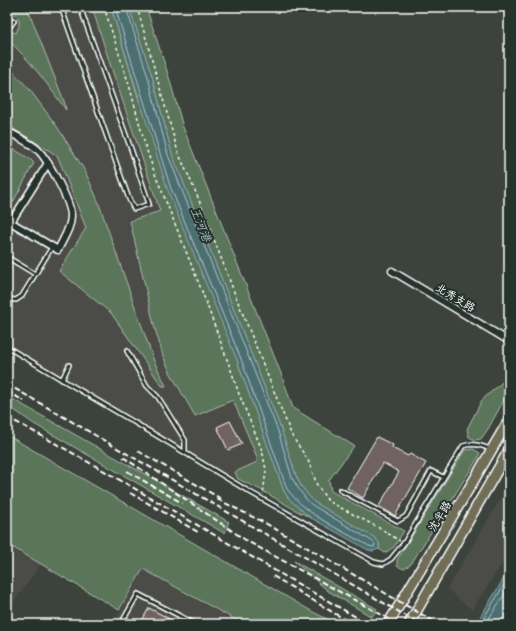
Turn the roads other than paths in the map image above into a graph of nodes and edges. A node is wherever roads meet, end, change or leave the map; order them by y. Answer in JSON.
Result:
{"nodes":[{"id":1,"x":61,"y":7,"type":"edge"},
{"id":2,"x":80,"y":7,"type":"edge"},
{"id":3,"x":14,"y":21,"type":"dead end"},
{"id":4,"x":7,"y":26,"type":"edge"},
{"id":5,"x":7,"y":131,"type":"edge"},
{"id":6,"x":48,"y":163,"type":"junction"},
{"id":7,"x":9,"y":221,"type":"edge"},
{"id":8,"x":52,"y":246,"type":"junction"},
{"id":9,"x":7,"y":257,"type":"edge"},
{"id":10,"x":392,"y":271,"type":"dead end"},
{"id":11,"x":35,"y":274,"type":"junction"},
{"id":12,"x":7,"y":299,"type":"edge"},
{"id":13,"x":509,"y":341,"type":"edge"},
{"id":14,"x":7,"y":347,"type":"edge"},
{"id":15,"x":127,"y":351,"type":"dead end"},
{"id":16,"x":69,"y":365,"type":"dead end"},
{"id":17,"x":62,"y":380,"type":"junction"},
{"id":18,"x":509,"y":420,"type":"edge"},
{"id":19,"x":492,"y":450,"type":"junction"},
{"id":20,"x":509,"y":450,"type":"edge"},
{"id":21,"x":185,"y":452,"type":"junction"},
{"id":22,"x":444,"y":477,"type":"junction"},
{"id":23,"x":340,"y":490,"type":"dead end"},
{"id":24,"x":121,"y":624,"type":"edge"},
{"id":25,"x":195,"y":624,"type":"edge"},
{"id":26,"x":388,"y":624,"type":"edge"},
{"id":27,"x":409,"y":624,"type":"edge"}],
"edges":[{"from":1,"to":2,"type":"lane"},
{"from":3,"to":4,"type":"lane"},
{"from":5,"to":6,"type":"street"},
{"from":6,"to":7,"type":"street"},
{"from":6,"to":8,"type":"street"},
{"from":7,"to":8,"type":"street"},
{"from":8,"to":11,"type":"lane"},
{"from":9,"to":11,"type":"lane"},
{"from":10,"to":13,"type":"street","name":"北秀支路"},
{"from":11,"to":12,"type":"lane"},
{"from":14,"to":17,"type":"lane"},
{"from":15,"to":21,"type":"lane"},
{"from":16,"to":17,"type":"lane"},
{"from":17,"to":21,"type":"lane"},
{"from":18,"to":19,"type":"main road","name":"沈半路"},
{"from":19,"to":22,"type":"lane"},
{"from":19,"to":26,"type":"main road","name":"沈半路"},
{"from":20,"to":27,"type":"main road"},
{"from":21,"to":22,"type":"lane"},
{"from":22,"to":23,"type":"lane"},
{"from":24,"to":25,"type":"lane"}]}
